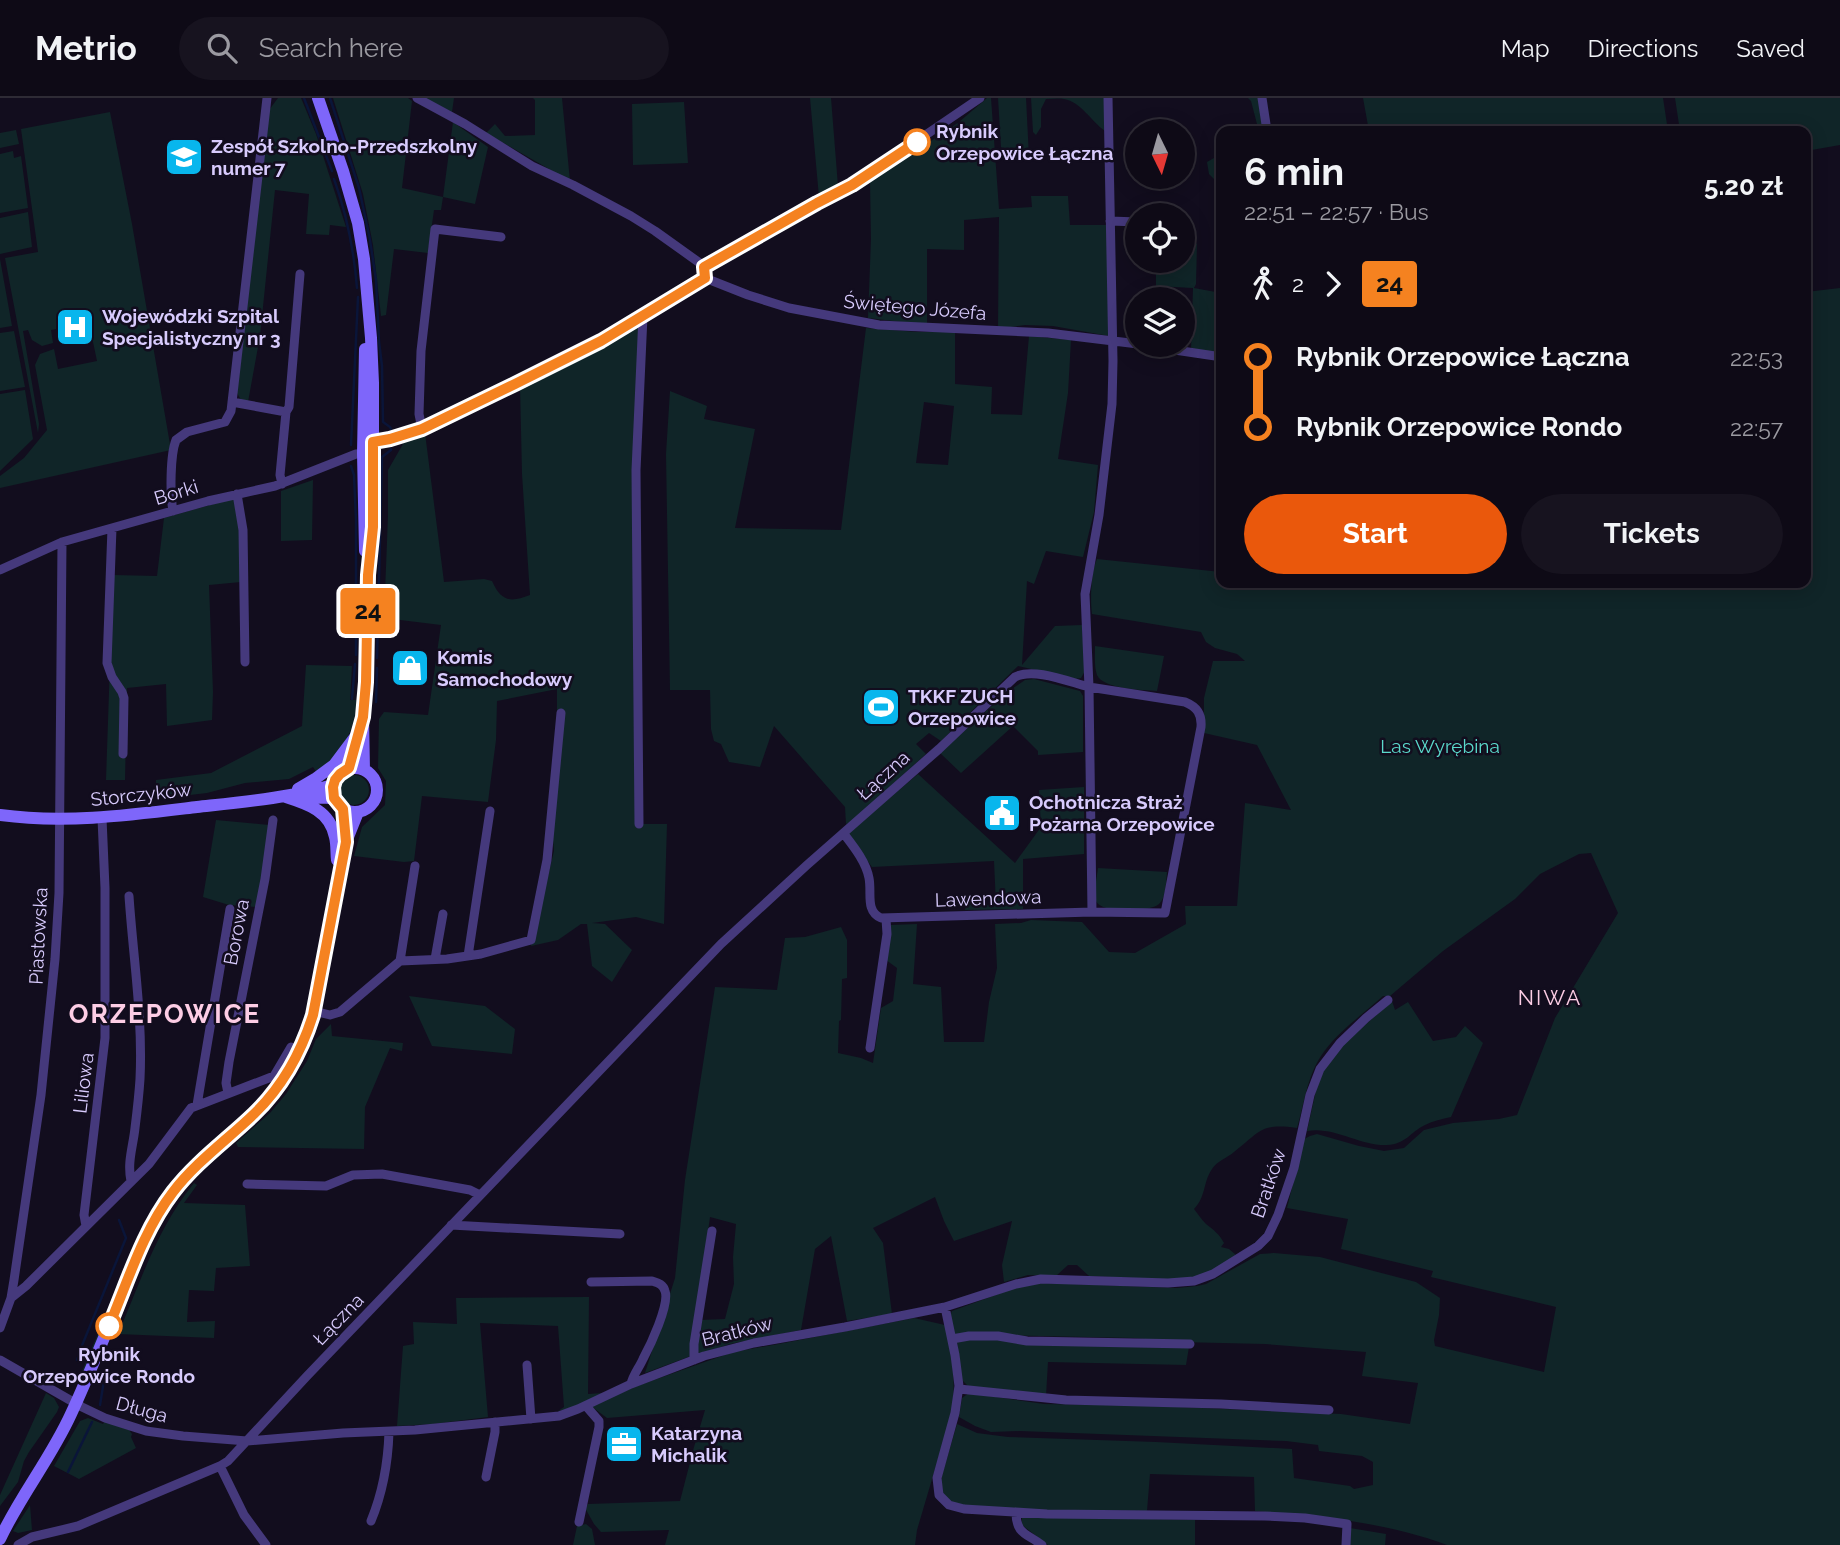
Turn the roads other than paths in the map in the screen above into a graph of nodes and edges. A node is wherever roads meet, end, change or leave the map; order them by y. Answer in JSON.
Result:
{"nodes":[{"id":1,"x":267,"y":98,"type":"edge"},
{"id":2,"x":318,"y":98,"type":"edge"},
{"id":3,"x":417,"y":98,"type":"edge"},
{"id":4,"x":981,"y":98,"type":"edge"},
{"id":5,"x":1108,"y":98,"type":"edge"},
{"id":6,"x":1262,"y":98,"type":"edge"},
{"id":7,"x":1266,"y":126,"type":"edge"},
{"id":8,"x":1110,"y":221,"type":"junction"},
{"id":9,"x":1125,"y":222,"type":"edge"},
{"id":10,"x":500,"y":237,"type":"dead end"},
{"id":11,"x":704,"y":267,"type":"junction"},
{"id":12,"x":300,"y":274,"type":"dead end"},
{"id":13,"x":705,"y":278,"type":"junction"},
{"id":14,"x":643,"y":316,"type":"junction"},
{"id":15,"x":1112,"y":340,"type":"junction"},
{"id":16,"x":1125,"y":342,"type":"edge"},
{"id":17,"x":1195,"y":353,"type":"edge"},
{"id":18,"x":1216,"y":356,"type":"edge"},
{"id":19,"x":232,"y":402,"type":"junction"},
{"id":20,"x":286,"y":412,"type":"junction"},
{"id":21,"x":422,"y":429,"type":"junction"},
{"id":22,"x":368,"y":447,"type":"junction"},
{"id":23,"x":282,"y":484,"type":"junction"},
{"id":24,"x":237,"y":494,"type":"junction"},
{"id":25,"x":173,"y":511,"type":"junction"},
{"id":26,"x":112,"y":528,"type":"junction"},
{"id":27,"x":62,"y":542,"type":"junction"},
{"id":28,"x":0,"y":570,"type":"edge"},
{"id":29,"x":244,"y":662,"type":"dead end"},
{"id":30,"x":1089,"y":687,"type":"junction"},
{"id":31,"x":561,"y":713,"type":"dead end"},
{"id":32,"x":363,"y":717,"type":"junction"},
{"id":33,"x":358,"y":733,"type":"junction"},
{"id":34,"x":123,"y":754,"type":"dead end"},
{"id":35,"x":349,"y":768,"type":"junction"},
{"id":36,"x":364,"y":770,"type":"junction"},
{"id":37,"x":333,"y":785,"type":"junction"},
{"id":38,"x":286,"y":797,"type":"junction"},
{"id":39,"x":334,"y":798,"type":"junction"},
{"id":40,"x":343,"y":809,"type":"junction"},
{"id":41,"x":490,"y":811,"type":"dead end"},
{"id":42,"x":358,"y":812,"type":"junction"},
{"id":43,"x":0,"y":815,"type":"edge"},
{"id":44,"x":103,"y":818,"type":"junction"},
{"id":45,"x":59,"y":820,"type":"junction"},
{"id":46,"x":273,"y":820,"type":"dead end"},
{"id":47,"x":639,"y":824,"type":"dead end"},
{"id":48,"x":844,"y":834,"type":"junction"},
{"id":49,"x":346,"y":842,"type":"junction"},
{"id":50,"x":415,"y":866,"type":"dead end"},
{"id":51,"x":339,"y":881,"type":"junction"},
{"id":52,"x":129,"y":895,"type":"dead end"},
{"id":53,"x":230,"y":909,"type":"dead end"},
{"id":54,"x":1091,"y":912,"type":"junction"},
{"id":55,"x":443,"y":914,"type":"dead end"},
{"id":56,"x":886,"y":919,"type":"junction"},
{"id":57,"x":468,"y":956,"type":"junction"},
{"id":58,"x":435,"y":959,"type":"junction"},
{"id":59,"x":400,"y":961,"type":"junction"},
{"id":60,"x":1388,"y":1000,"type":"dead end"},
{"id":61,"x":314,"y":1011,"type":"junction"},
{"id":62,"x":290,"y":1047,"type":"dead end"},
{"id":63,"x":870,"y":1048,"type":"dead end"},
{"id":64,"x":228,"y":1093,"type":"junction"},
{"id":65,"x":197,"y":1105,"type":"junction"},
{"id":66,"x":131,"y":1181,"type":"junction"},
{"id":67,"x":247,"y":1184,"type":"dead end"},
{"id":68,"x":480,"y":1195,"type":"junction"},
{"id":69,"x":451,"y":1225,"type":"junction"},
{"id":70,"x":86,"y":1226,"type":"junction"},
{"id":71,"x":712,"y":1231,"type":"dead end"},
{"id":72,"x":620,"y":1234,"type":"dead end"},
{"id":73,"x":591,"y":1282,"type":"dead end"},
{"id":74,"x":11,"y":1298,"type":"junction"},
{"id":75,"x":945,"y":1307,"type":"junction"},
{"id":76,"x":0,"y":1328,"type":"edge"},
{"id":77,"x":952,"y":1339,"type":"junction"},
{"id":78,"x":1190,"y":1344,"type":"dead end"},
{"id":79,"x":0,"y":1360,"type":"edge"},
{"id":80,"x":694,"y":1360,"type":"junction"},
{"id":81,"x":527,"y":1365,"type":"dead end"},
{"id":82,"x":631,"y":1384,"type":"junction"},
{"id":83,"x":959,"y":1389,"type":"junction"},
{"id":84,"x":76,"y":1403,"type":"junction"},
{"id":85,"x":586,"y":1406,"type":"junction"},
{"id":86,"x":1329,"y":1410,"type":"dead end"},
{"id":87,"x":531,"y":1419,"type":"junction"},
{"id":88,"x":495,"y":1422,"type":"junction"},
{"id":89,"x":389,"y":1432,"type":"junction"},
{"id":90,"x":247,"y":1441,"type":"junction"},
{"id":91,"x":220,"y":1466,"type":"junction"},
{"id":92,"x":486,"y":1477,"type":"dead end"},
{"id":93,"x":16,"y":1506,"type":"junction"},
{"id":94,"x":1016,"y":1512,"type":"junction"},
{"id":95,"x":0,"y":1521,"type":"edge"},
{"id":96,"x":371,"y":1521,"type":"dead end"},
{"id":97,"x":579,"y":1522,"type":"dead end"},
{"id":98,"x":0,"y":1539,"type":"edge"},
{"id":99,"x":18,"y":1545,"type":"edge"},
{"id":100,"x":266,"y":1545,"type":"edge"},
{"id":101,"x":1042,"y":1545,"type":"edge"},
{"id":102,"x":1346,"y":1545,"type":"edge"}],
"edges":[{"from":1,"to":19,"type":"street"},
{"from":2,"to":22,"type":"main road"},
{"from":3,"to":11,"type":"street"},
{"from":4,"to":11,"type":"street"},
{"from":5,"to":8,"type":"street"},
{"from":6,"to":7,"type":"street"},
{"from":8,"to":9,"type":"street"},
{"from":8,"to":15,"type":"street"},
{"from":10,"to":21,"type":"street"},
{"from":11,"to":13,"type":"street"},
{"from":12,"to":20,"type":"street"},
{"from":13,"to":14,"type":"street","name":"Borki"},
{"from":13,"to":15,"type":"street","name":"Świętego Józefa"},
{"from":14,"to":21,"type":"street","name":"Borki"},
{"from":14,"to":47,"type":"street"},
{"from":15,"to":16,"type":"street","name":"Świętego Józefa"},
{"from":15,"to":30,"type":"street"},
{"from":17,"to":18,"type":"street","name":"Świętego Józefa"},
{"from":19,"to":20,"type":"street"},
{"from":19,"to":25,"type":"street"},
{"from":20,"to":23,"type":"street"},
{"from":21,"to":22,"type":"street","name":"Borki"},
{"from":22,"to":23,"type":"street","name":"Borki"},
{"from":22,"to":32,"type":"main road"},
{"from":23,"to":24,"type":"street","name":"Borki"},
{"from":24,"to":25,"type":"street","name":"Borki"},
{"from":24,"to":29,"type":"street"},
{"from":25,"to":26,"type":"street","name":"Borki"},
{"from":26,"to":27,"type":"street","name":"Borki"},
{"from":26,"to":34,"type":"street"},
{"from":27,"to":28,"type":"street","name":"Borki"},
{"from":27,"to":45,"type":"street","name":"Piastowska"},
{"from":30,"to":48,"type":"street","name":"Łączna"},
{"from":30,"to":54,"type":"street"},
{"from":30,"to":54,"type":"street","name":"Lawendowa"},
{"from":31,"to":57,"type":"street"},
{"from":32,"to":33,"type":"main road"},
{"from":32,"to":36,"type":"main road"},
{"from":33,"to":35,"type":"main road"},
{"from":33,"to":38,"type":"main road"},
{"from":35,"to":36,"type":"main road"},
{"from":35,"to":37,"type":"main road"},
{"from":36,"to":42,"type":"main road"},
{"from":37,"to":38,"type":"main road","name":"Storczyków"},
{"from":37,"to":39,"type":"main road"},
{"from":38,"to":39,"type":"main road","name":"Storczyków"},
{"from":38,"to":44,"type":"main road","name":"Storczyków"},
{"from":38,"to":51,"type":"main road"},
{"from":39,"to":40,"type":"main road"},
{"from":40,"to":42,"type":"main road"},
{"from":40,"to":49,"type":"main road"},
{"from":41,"to":57,"type":"street"},
{"from":42,"to":49,"type":"main road"},
{"from":43,"to":45,"type":"main road","name":"Storczyków"},
{"from":44,"to":45,"type":"main road","name":"Storczyków"},
{"from":44,"to":70,"type":"street","name":"Liliowa"},
{"from":45,"to":74,"type":"street","name":"Piastowska"},
{"from":46,"to":64,"type":"street","name":"Borowa"},
{"from":48,"to":56,"type":"street"},
{"from":48,"to":68,"type":"street","name":"Łączna"},
{"from":49,"to":51,"type":"main road"},
{"from":50,"to":59,"type":"street"},
{"from":51,"to":61,"type":"main road"},
{"from":52,"to":66,"type":"street"},
{"from":53,"to":65,"type":"street","name":"Borowa"},
{"from":54,"to":56,"type":"street","name":"Lawendowa"},
{"from":55,"to":58,"type":"street"},
{"from":56,"to":63,"type":"street"},
{"from":57,"to":58,"type":"street"},
{"from":58,"to":59,"type":"street"},
{"from":59,"to":61,"type":"street"},
{"from":60,"to":75,"type":"street","name":"Bratków"},
{"from":61,"to":84,"type":"main road"},
{"from":62,"to":64,"type":"street"},
{"from":64,"to":65,"type":"street"},
{"from":65,"to":66,"type":"street"},
{"from":66,"to":70,"type":"street"},
{"from":67,"to":68,"type":"street"},
{"from":68,"to":69,"type":"street","name":"Łączna"},
{"from":69,"to":72,"type":"street"},
{"from":69,"to":90,"type":"street","name":"Łączna"},
{"from":70,"to":74,"type":"street"},
{"from":71,"to":80,"type":"street"},
{"from":73,"to":82,"type":"street"},
{"from":74,"to":76,"type":"street","name":"Piastowska"},
{"from":75,"to":77,"type":"street"},
{"from":75,"to":80,"type":"street","name":"Bratków"},
{"from":77,"to":78,"type":"street"},
{"from":77,"to":83,"type":"street"},
{"from":79,"to":84,"type":"street","name":"Długa"},
{"from":80,"to":82,"type":"street","name":"Bratków"},
{"from":81,"to":87,"type":"street"},
{"from":82,"to":85,"type":"street","name":"Bratków"},
{"from":83,"to":86,"type":"street"},
{"from":83,"to":94,"type":"street"},
{"from":84,"to":90,"type":"street","name":"Długa"},
{"from":84,"to":93,"type":"main road"},
{"from":85,"to":87,"type":"street","name":"Bratków"},
{"from":85,"to":97,"type":"street"},
{"from":87,"to":88,"type":"street","name":"Bratków"},
{"from":88,"to":89,"type":"street","name":"Bratków"},
{"from":88,"to":92,"type":"street"},
{"from":89,"to":90,"type":"street","name":"Bratków"},
{"from":89,"to":96,"type":"street"},
{"from":90,"to":91,"type":"street","name":"Łączna"},
{"from":91,"to":99,"type":"street","name":"Łączna"},
{"from":91,"to":100,"type":"street"},
{"from":93,"to":95,"type":"main road"},
{"from":93,"to":98,"type":"main road"},
{"from":94,"to":101,"type":"street"},
{"from":94,"to":102,"type":"street"}]}
